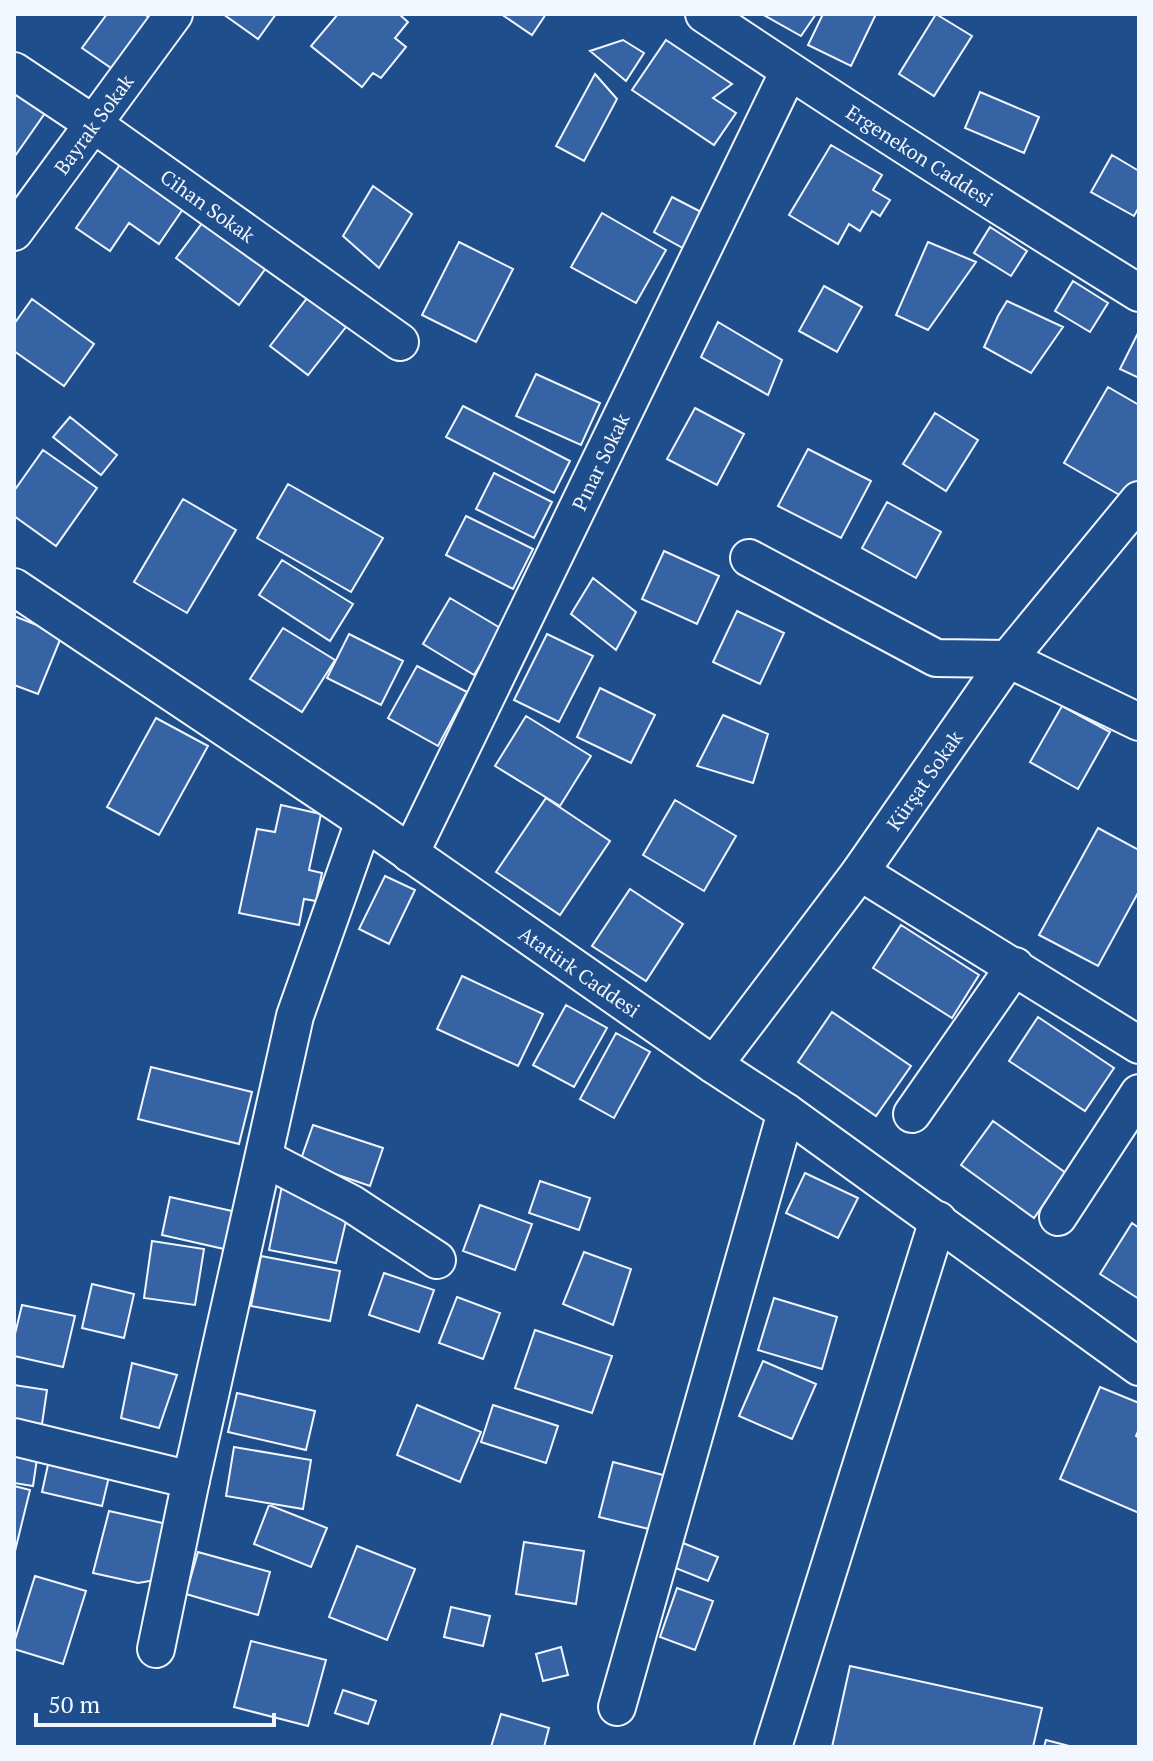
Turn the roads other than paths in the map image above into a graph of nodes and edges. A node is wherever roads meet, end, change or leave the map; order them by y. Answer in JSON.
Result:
{"nodes":[{"id":1,"x":174,"y":14,"type":"edge"},
{"id":2,"x":704,"y":14,"type":"edge"},
{"id":3,"x":14,"y":71,"type":"edge"},
{"id":4,"x":789,"y":71,"type":"junction"},
{"id":5,"x":92,"y":123,"type":"junction"},
{"id":6,"x":14,"y":232,"type":"edge"},
{"id":7,"x":1139,"y":293,"type":"edge"},
{"id":8,"x":400,"y":342,"type":"dead end"},
{"id":9,"x":1139,"y":500,"type":"edge"},
{"id":10,"x":749,"y":558,"type":"dead end"},
{"id":11,"x":14,"y":587,"type":"edge"},
{"id":12,"x":1008,"y":659,"type":"junction"},
{"id":13,"x":1139,"y":722,"type":"edge"},
{"id":14,"x":364,"y":821,"type":"junction"},
{"id":15,"x":410,"y":854,"type":"junction"},
{"id":16,"x":860,"y":872,"type":"junction"},
{"id":17,"x":1015,"y":966,"type":"junction"},
{"id":18,"x":1139,"y":1045,"type":"edge"},
{"id":19,"x":714,"y":1065,"type":"junction"},
{"id":20,"x":1139,"y":1093,"type":"edge"},
{"id":21,"x":786,"y":1112,"type":"junction"},
{"id":22,"x":912,"y":1114,"type":"dead end"},
{"id":23,"x":264,"y":1158,"type":"junction"},
{"id":24,"x":1058,"y":1217,"type":"dead end"},
{"id":25,"x":938,"y":1220,"type":"junction"},
{"id":26,"x":437,"y":1260,"type":"dead end"},
{"id":27,"x":1139,"y":1367,"type":"edge"},
{"id":28,"x":14,"y":1437,"type":"edge"},
{"id":29,"x":191,"y":1480,"type":"junction"},
{"id":30,"x":156,"y":1649,"type":"dead end"},
{"id":31,"x":617,"y":1707,"type":"dead end"},
{"id":32,"x":773,"y":1747,"type":"edge"}],
"edges":[{"from":1,"to":5,"type":"street","name":"Bayrak Sokak"},
{"from":2,"to":4,"type":"street","name":"Ergenekon Caddesi"},
{"from":3,"to":5,"type":"street","name":"Cihan Sokak"},
{"from":4,"to":7,"type":"street","name":"Ergenekon Caddesi"},
{"from":4,"to":15,"type":"street","name":"Pınar Sokak"},
{"from":5,"to":6,"type":"street","name":"Bayrak Sokak"},
{"from":5,"to":8,"type":"street","name":"Cihan Sokak"},
{"from":9,"to":12,"type":"street","name":"Kürşat Sokak"},
{"from":10,"to":12,"type":"street"},
{"from":11,"to":14,"type":"street","name":"Atatürk Caddesi"},
{"from":12,"to":13,"type":"street"},
{"from":12,"to":16,"type":"street","name":"Kürşat Sokak"},
{"from":14,"to":15,"type":"street","name":"Atatürk Caddesi"},
{"from":14,"to":23,"type":"street"},
{"from":15,"to":19,"type":"street","name":"Atatürk Caddesi"},
{"from":16,"to":17,"type":"street"},
{"from":16,"to":19,"type":"street","name":"Kürşat Sokak"},
{"from":17,"to":18,"type":"street"},
{"from":17,"to":22,"type":"street"},
{"from":19,"to":21,"type":"street","name":"Atatürk Caddesi"},
{"from":20,"to":24,"type":"street"},
{"from":21,"to":25,"type":"street","name":"Atatürk Caddesi"},
{"from":21,"to":31,"type":"street"},
{"from":23,"to":26,"type":"street"},
{"from":23,"to":29,"type":"street"},
{"from":25,"to":27,"type":"street","name":"Atatürk Caddesi"},
{"from":25,"to":32,"type":"street"},
{"from":28,"to":29,"type":"street"},
{"from":29,"to":30,"type":"street"}]}
